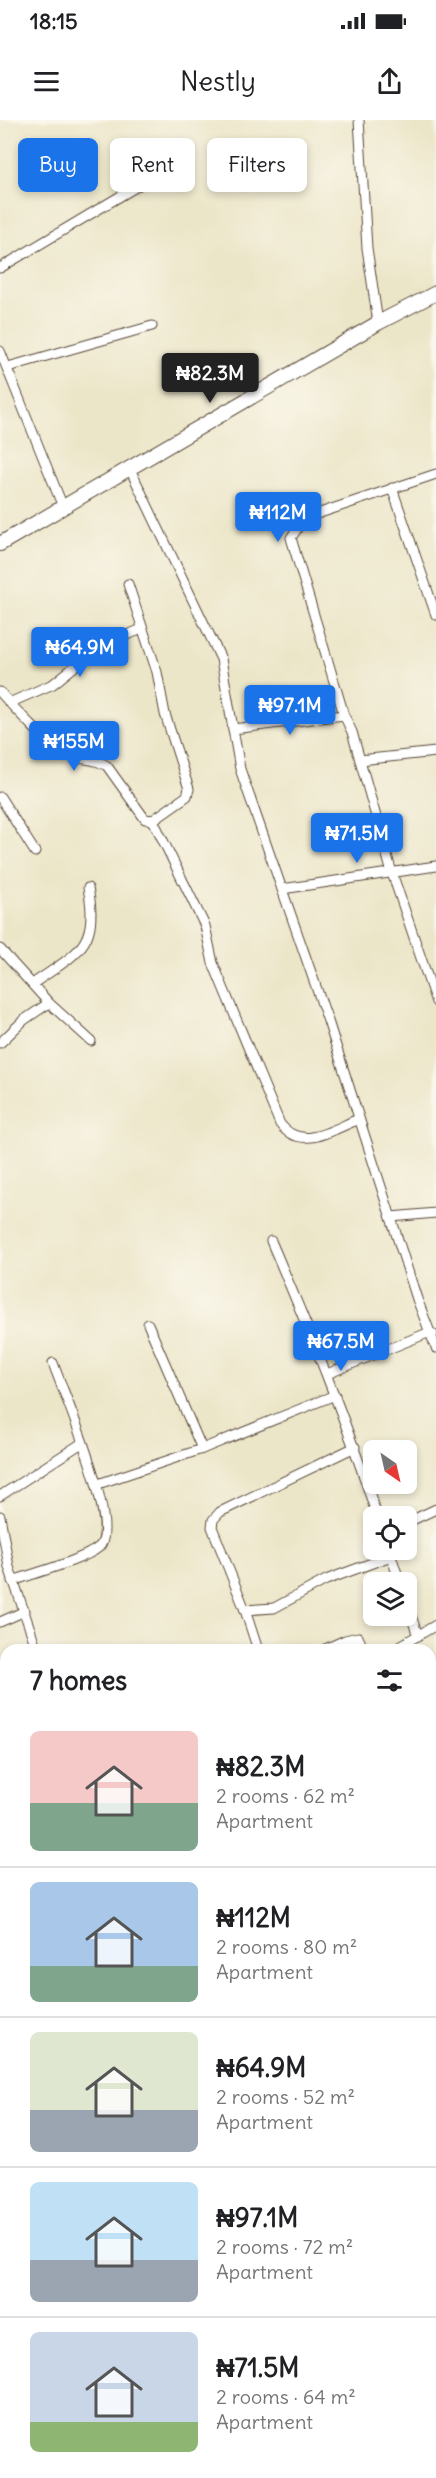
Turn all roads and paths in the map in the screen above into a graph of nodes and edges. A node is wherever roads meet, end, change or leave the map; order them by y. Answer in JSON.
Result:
{"nodes":[{"id":1,"x":359,"y":120,"type":"edge"},
{"id":2,"x":127,"y":192,"type":"edge"},
{"id":3,"x":0,"y":268,"type":"edge"},
{"id":4,"x":436,"y":293,"type":"edge"},
{"id":5,"x":378,"y":323,"type":"junction"},
{"id":6,"x":152,"y":326,"type":"dead end"},
{"id":7,"x":0,"y":351,"type":"edge"},
{"id":8,"x":8,"y":367,"type":"junction"},
{"id":9,"x":130,"y":469,"type":"junction"},
{"id":10,"x":436,"y":474,"type":"edge"},
{"id":11,"x":392,"y":488,"type":"junction"},
{"id":12,"x":63,"y":507,"type":"junction"},
{"id":13,"x":0,"y":544,"type":"edge"},
{"id":14,"x":128,"y":584,"type":"dead end"},
{"id":15,"x":436,"y":615,"type":"edge"},
{"id":16,"x":142,"y":629,"type":"junction"},
{"id":17,"x":0,"y":692,"type":"edge"},
{"id":18,"x":9,"y":703,"type":"junction"},
{"id":19,"x":344,"y":715,"type":"junction"},
{"id":20,"x":233,"y":729,"type":"junction"},
{"id":21,"x":436,"y":752,"type":"edge"},
{"id":22,"x":360,"y":760,"type":"junction"},
{"id":23,"x":0,"y":797,"type":"edge"},
{"id":24,"x":153,"y":820,"type":"junction"},
{"id":25,"x":35,"y":852,"type":"dead end"},
{"id":26,"x":436,"y":866,"type":"edge"},
{"id":27,"x":392,"y":873,"type":"junction"},
{"id":28,"x":88,"y":888,"type":"dead end"},
{"id":29,"x":282,"y":888,"type":"junction"},
{"id":30,"x":0,"y":949,"type":"edge"},
{"id":31,"x":433,"y":982,"type":"edge"},
{"id":32,"x":34,"y":983,"type":"junction"},
{"id":33,"x":436,"y":1002,"type":"edge"},
{"id":34,"x":49,"y":1003,"type":"junction"},
{"id":35,"x":91,"y":1041,"type":"dead end"},
{"id":36,"x":0,"y":1043,"type":"edge"},
{"id":37,"x":359,"y":1119,"type":"junction"},
{"id":38,"x":436,"y":1213,"type":"edge"},
{"id":39,"x":391,"y":1217,"type":"junction"},
{"id":40,"x":271,"y":1241,"type":"dead end"},
{"id":41,"x":148,"y":1324,"type":"dead end"},
{"id":42,"x":433,"y":1334,"type":"edge"},
{"id":43,"x":436,"y":1348,"type":"edge"},
{"id":44,"x":52,"y":1363,"type":"dead end"},
{"id":45,"x":327,"y":1374,"type":"junction"},
{"id":46,"x":335,"y":1395,"type":"junction"},
{"id":47,"x":82,"y":1443,"type":"junction"},
{"id":48,"x":355,"y":1447,"type":"junction"},
{"id":49,"x":202,"y":1449,"type":"junction"},
{"id":50,"x":98,"y":1484,"type":"junction"},
{"id":51,"x":0,"y":1496,"type":"edge"},
{"id":52,"x":374,"y":1506,"type":"edge"},
{"id":53,"x":436,"y":1509,"type":"edge"},
{"id":54,"x":0,"y":1516,"type":"edge"},
{"id":55,"x":417,"y":1518,"type":"edge"},
{"id":56,"x":372,"y":1560,"type":"edge"},
{"id":57,"x":13,"y":1581,"type":"junction"},
{"id":58,"x":245,"y":1610,"type":"junction"},
{"id":59,"x":25,"y":1611,"type":"junction"},
{"id":60,"x":0,"y":1622,"type":"edge"},
{"id":61,"x":436,"y":1625,"type":"edge"},
{"id":62,"x":415,"y":1626,"type":"edge"},
{"id":63,"x":418,"y":1636,"type":"junction"},
{"id":64,"x":35,"y":1644,"type":"edge"},
{"id":65,"x":256,"y":1644,"type":"edge"},
{"id":66,"x":336,"y":1644,"type":"edge"},
{"id":67,"x":361,"y":1644,"type":"edge"},
{"id":68,"x":404,"y":1644,"type":"edge"}],
"edges":[{"from":1,"to":5,"type":"street"},
{"from":2,"to":3,"type":"street"},
{"from":4,"to":5,"type":"main road"},
{"from":5,"to":9,"type":"main road"},
{"from":6,"to":8,"type":"street"},
{"from":7,"to":8,"type":"street"},
{"from":8,"to":12,"type":"street"},
{"from":9,"to":12,"type":"main road"},
{"from":9,"to":20,"type":"street"},
{"from":10,"to":11,"type":"street"},
{"from":11,"to":15,"type":"street"},
{"from":11,"to":19,"type":"street"},
{"from":12,"to":13,"type":"main road"},
{"from":14,"to":16,"type":"street"},
{"from":16,"to":18,"type":"street"},
{"from":16,"to":24,"type":"street"},
{"from":17,"to":18,"type":"street"},
{"from":18,"to":24,"type":"street"},
{"from":19,"to":20,"type":"street"},
{"from":19,"to":22,"type":"street"},
{"from":20,"to":29,"type":"street"},
{"from":21,"to":22,"type":"street"},
{"from":22,"to":27,"type":"street"},
{"from":23,"to":25,"type":"street"},
{"from":24,"to":37,"type":"street"},
{"from":26,"to":27,"type":"street"},
{"from":27,"to":29,"type":"street"},
{"from":27,"to":31,"type":"street"},
{"from":28,"to":32,"type":"street"},
{"from":29,"to":37,"type":"street"},
{"from":30,"to":32,"type":"street"},
{"from":31,"to":33,"type":"street"},
{"from":32,"to":34,"type":"street"},
{"from":34,"to":35,"type":"street"},
{"from":34,"to":36,"type":"street"},
{"from":37,"to":39,"type":"street"},
{"from":38,"to":39,"type":"street"},
{"from":39,"to":42,"type":"street"},
{"from":40,"to":45,"type":"street"},
{"from":41,"to":49,"type":"street"},
{"from":42,"to":43,"type":"street"},
{"from":42,"to":45,"type":"street"},
{"from":44,"to":47,"type":"street"},
{"from":45,"to":46,"type":"street"},
{"from":46,"to":48,"type":"street"},
{"from":46,"to":49,"type":"street"},
{"from":47,"to":50,"type":"street"},
{"from":47,"to":51,"type":"street"},
{"from":48,"to":52,"type":"street"},
{"from":48,"to":58,"type":"street"},
{"from":49,"to":50,"type":"street"},
{"from":50,"to":57,"type":"street"},
{"from":53,"to":55,"type":"street"},
{"from":54,"to":57,"type":"street"},
{"from":56,"to":58,"type":"street"},
{"from":57,"to":59,"type":"street"},
{"from":58,"to":65,"type":"street"},
{"from":59,"to":60,"type":"street"},
{"from":59,"to":64,"type":"street"},
{"from":61,"to":63,"type":"street"},
{"from":62,"to":63,"type":"street"},
{"from":63,"to":68,"type":"street"},
{"from":66,"to":67,"type":"street"}]}
